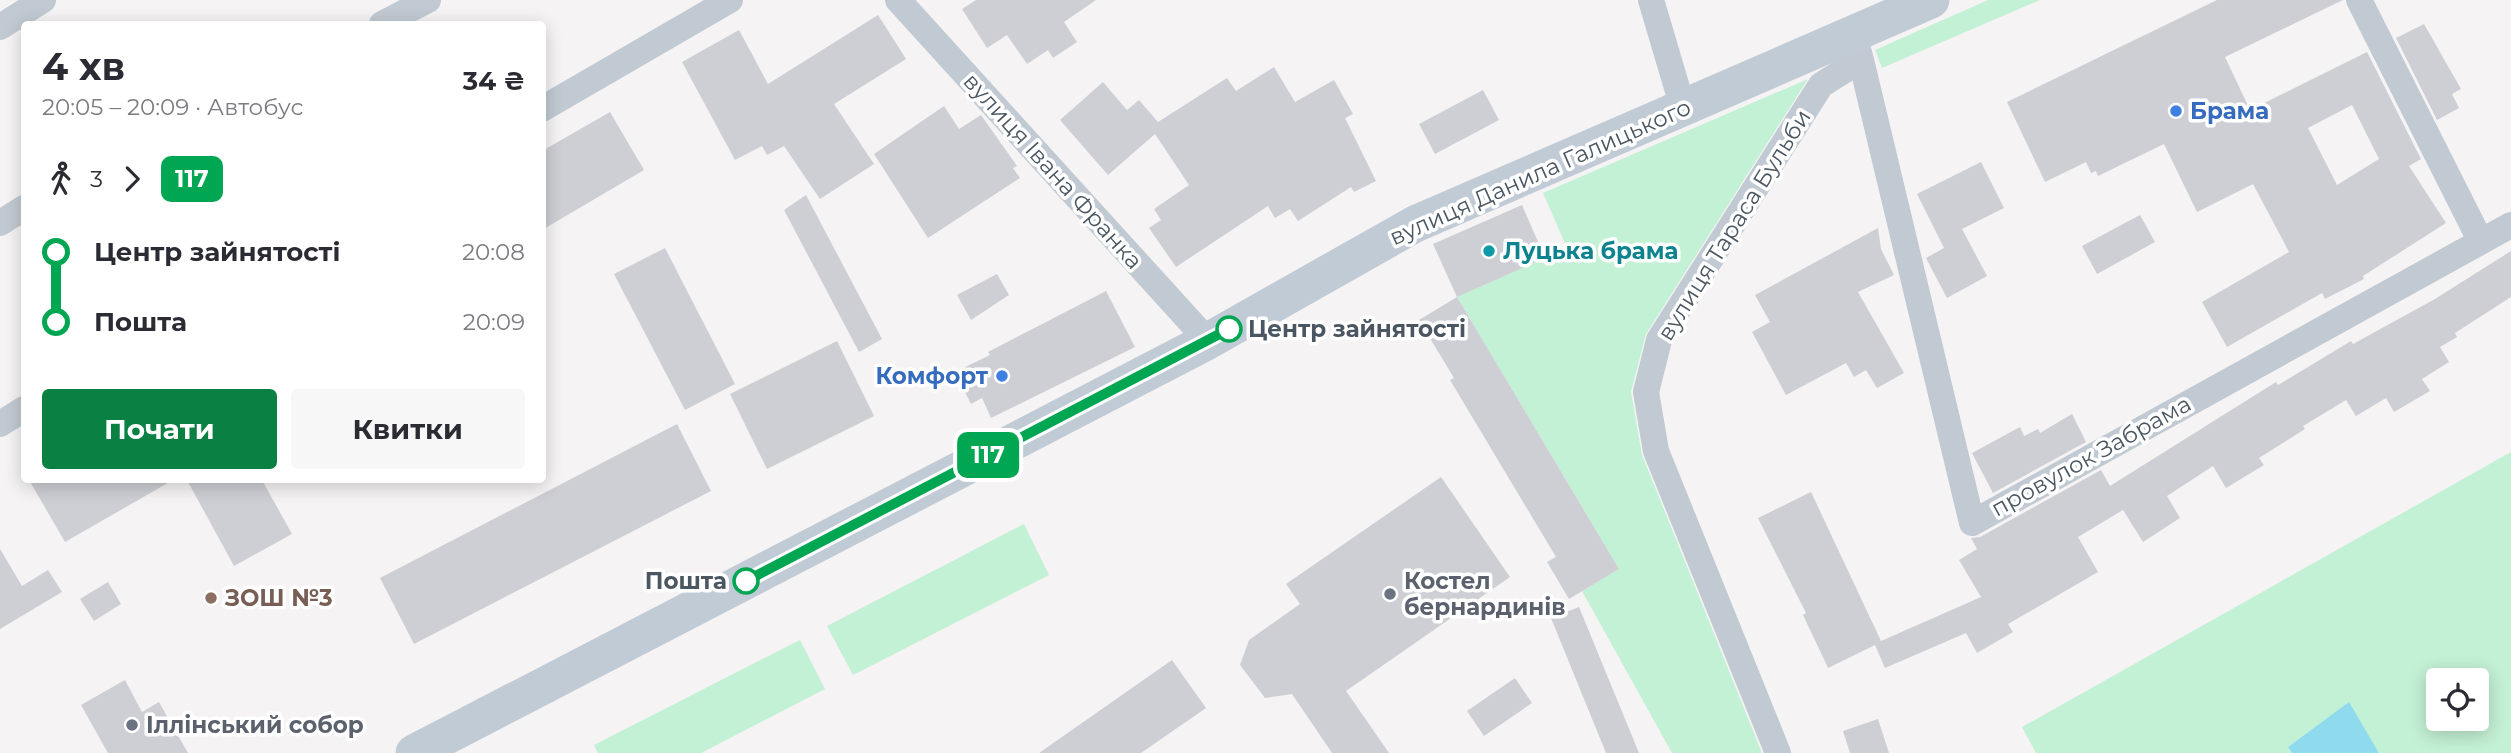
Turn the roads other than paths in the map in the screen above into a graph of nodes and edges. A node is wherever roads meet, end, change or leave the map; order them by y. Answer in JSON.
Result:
{"nodes":[{"id":1,"x":43,"y":0,"type":"edge"},
{"id":2,"x":428,"y":0,"type":"edge"},
{"id":3,"x":730,"y":0,"type":"edge"},
{"id":4,"x":898,"y":0,"type":"edge"},
{"id":5,"x":1650,"y":0,"type":"edge"},
{"id":6,"x":1931,"y":0,"type":"edge"},
{"id":7,"x":2359,"y":0,"type":"edge"},
{"id":8,"x":388,"y":21,"type":"edge"},
{"id":9,"x":0,"y":27,"type":"edge"},
{"id":10,"x":1857,"y":47,"type":"junction"},
{"id":11,"x":546,"y":107,"type":"edge"},
{"id":12,"x":1683,"y":108,"type":"junction"},
{"id":13,"x":21,"y":210,"type":"edge"},
{"id":14,"x":0,"y":222,"type":"edge"},
{"id":15,"x":2511,"y":225,"type":"edge"},
{"id":16,"x":2480,"y":240,"type":"junction"},
{"id":17,"x":1208,"y":341,"type":"junction"},
{"id":18,"x":21,"y":411,"type":"edge"},
{"id":19,"x":0,"y":424,"type":"edge"},
{"id":20,"x":414,"y":753,"type":"edge"},
{"id":21,"x":1778,"y":753,"type":"edge"}],
"edges":[{"from":1,"to":9,"type":"street"},
{"from":2,"to":8,"type":"street"},
{"from":3,"to":11,"type":"street"},
{"from":4,"to":17,"type":"street","name":"вулиця Івана Франка"},
{"from":5,"to":12,"type":"street"},
{"from":6,"to":10,"type":"main road","name":"вулиця Данила Галицького"},
{"from":7,"to":16,"type":"street"},
{"from":10,"to":12,"type":"main road","name":"вулиця Данила Галицького"},
{"from":10,"to":16,"type":"street","name":"провулок Забрама"},
{"from":10,"to":21,"type":"street","name":"вулиця Тараса Бульби"},
{"from":12,"to":17,"type":"main road","name":"вулиця Данила Галицького"},
{"from":13,"to":14,"type":"street"},
{"from":15,"to":16,"type":"street","name":"провулок Забрама"},
{"from":17,"to":20,"type":"main road","name":"вулиця Данила Галицького"},
{"from":18,"to":19,"type":"street"}]}
